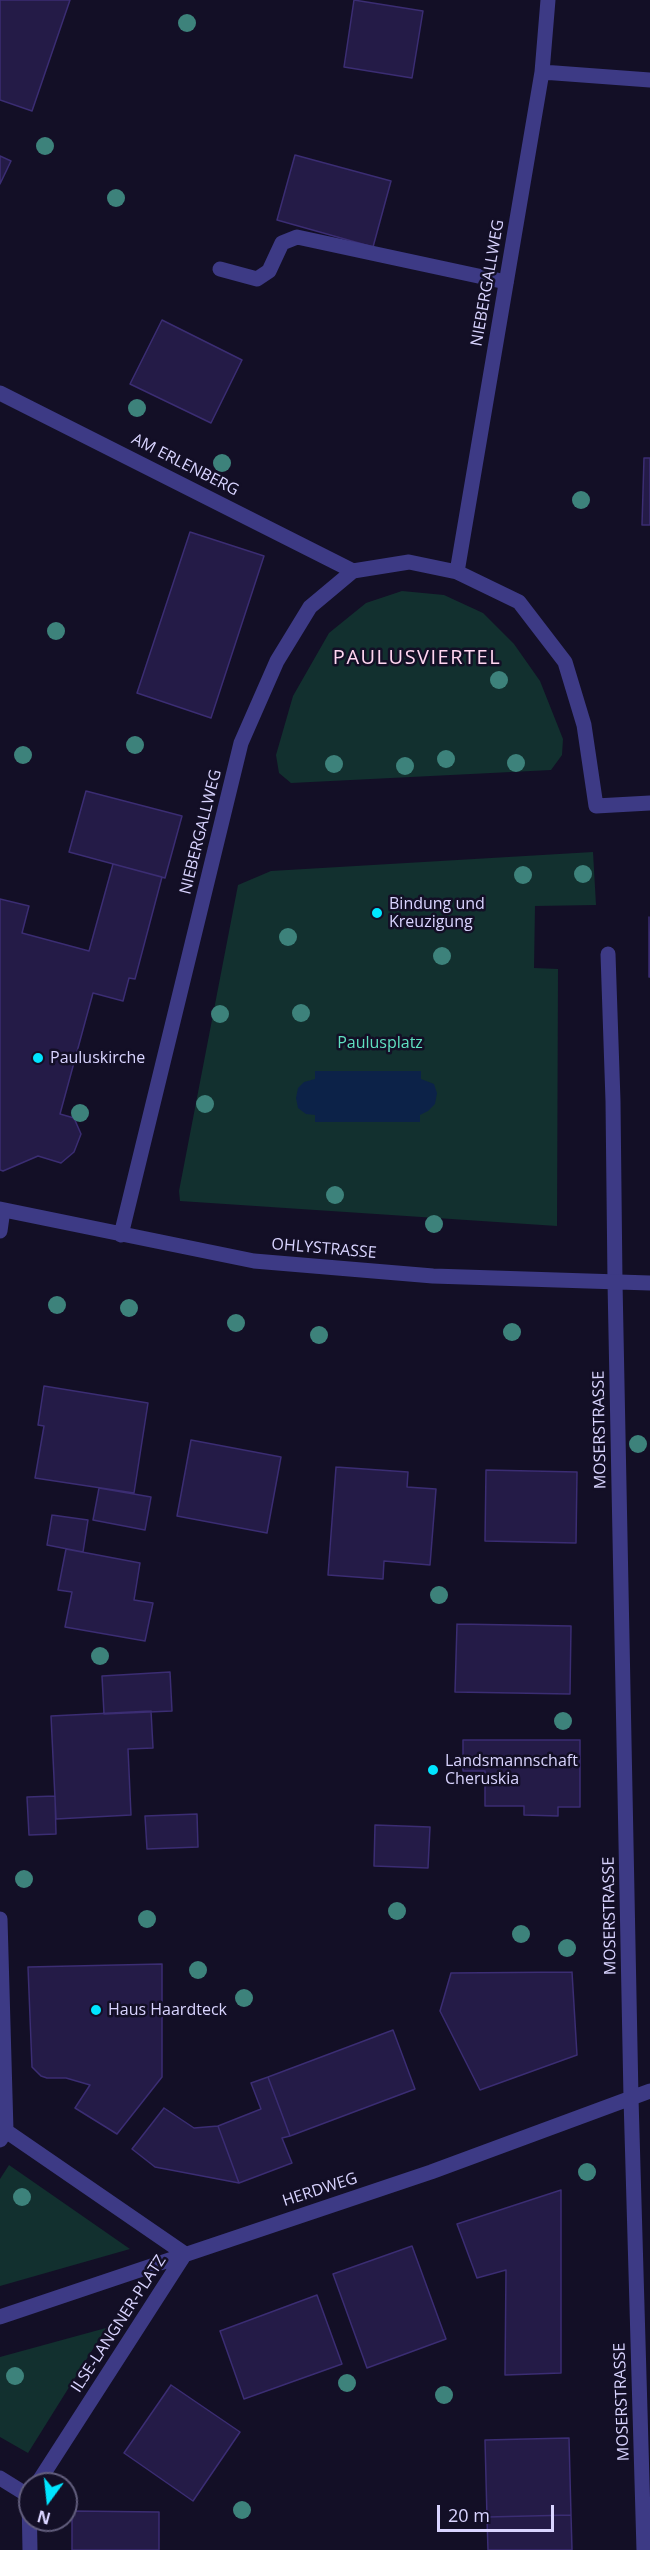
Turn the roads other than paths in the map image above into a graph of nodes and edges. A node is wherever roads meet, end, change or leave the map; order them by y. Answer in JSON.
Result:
{"nodes":[{"id":1,"x":548,"y":0,"type":"edge"},
{"id":2,"x":542,"y":72,"type":"junction"},
{"id":3,"x":650,"y":80,"type":"edge"},
{"id":4,"x":220,"y":269,"type":"dead end"},
{"id":5,"x":506,"y":282,"type":"junction"},
{"id":6,"x":0,"y":393,"type":"edge"},
{"id":7,"x":353,"y":571,"type":"junction"},
{"id":8,"x":457,"y":572,"type":"junction"},
{"id":9,"x":650,"y":803,"type":"edge"},
{"id":10,"x":608,"y":954,"type":"dead end"},
{"id":11,"x":2,"y":1209,"type":"edge"},
{"id":12,"x":0,"y":1231,"type":"edge"},
{"id":13,"x":121,"y":1235,"type":"junction"},
{"id":14,"x":615,"y":1282,"type":"junction"},
{"id":15,"x":650,"y":1283,"type":"edge"},
{"id":16,"x":0,"y":1919,"type":"edge"},
{"id":17,"x":650,"y":2091,"type":"edge"},
{"id":18,"x":631,"y":2098,"type":"junction"},
{"id":19,"x":3,"y":2135,"type":"edge"},
{"id":20,"x":185,"y":2254,"type":"junction"},
{"id":21,"x":0,"y":2317,"type":"edge"},
{"id":22,"x":45,"y":2472,"type":"edge"},
{"id":23,"x":0,"y":2478,"type":"edge"},
{"id":24,"x":18,"y":2486,"type":"edge"},
{"id":25,"x":31,"y":2532,"type":"edge"},
{"id":26,"x":30,"y":2550,"type":"edge"},
{"id":27,"x":644,"y":2550,"type":"edge"}],
"edges":[{"from":1,"to":2,"type":"street","name":"NIEBERGALLWEG"},
{"from":2,"to":3,"type":"street"},
{"from":2,"to":5,"type":"street","name":"NIEBERGALLWEG"},
{"from":4,"to":5,"type":"street"},
{"from":5,"to":8,"type":"street","name":"NIEBERGALLWEG"},
{"from":6,"to":7,"type":"street","name":"AM ERLENBERG"},
{"from":7,"to":8,"type":"street"},
{"from":7,"to":13,"type":"street","name":"NIEBERGALLWEG"},
{"from":8,"to":9,"type":"street"},
{"from":10,"to":14,"type":"street"},
{"from":11,"to":12,"type":"street"},
{"from":11,"to":13,"type":"street","name":"OHLYSTRASSE"},
{"from":13,"to":14,"type":"street","name":"OHLYSTRASSE"},
{"from":14,"to":15,"type":"street","name":"OHLYSTRASSE"},
{"from":14,"to":18,"type":"street","name":"MOSERSTRASSE"},
{"from":16,"to":19,"type":"street"},
{"from":17,"to":18,"type":"street","name":"HERDWEG"},
{"from":18,"to":20,"type":"street","name":"HERDWEG"},
{"from":18,"to":27,"type":"street","name":"MOSERSTRASSE"},
{"from":19,"to":20,"type":"street","name":"ILSE-LANGNER-PLATZ"},
{"from":20,"to":21,"type":"street","name":"HERDWEG"},
{"from":20,"to":22,"type":"street","name":"ILSE-LANGNER-PLATZ"},
{"from":23,"to":24,"type":"street"},
{"from":25,"to":26,"type":"street"}]}
